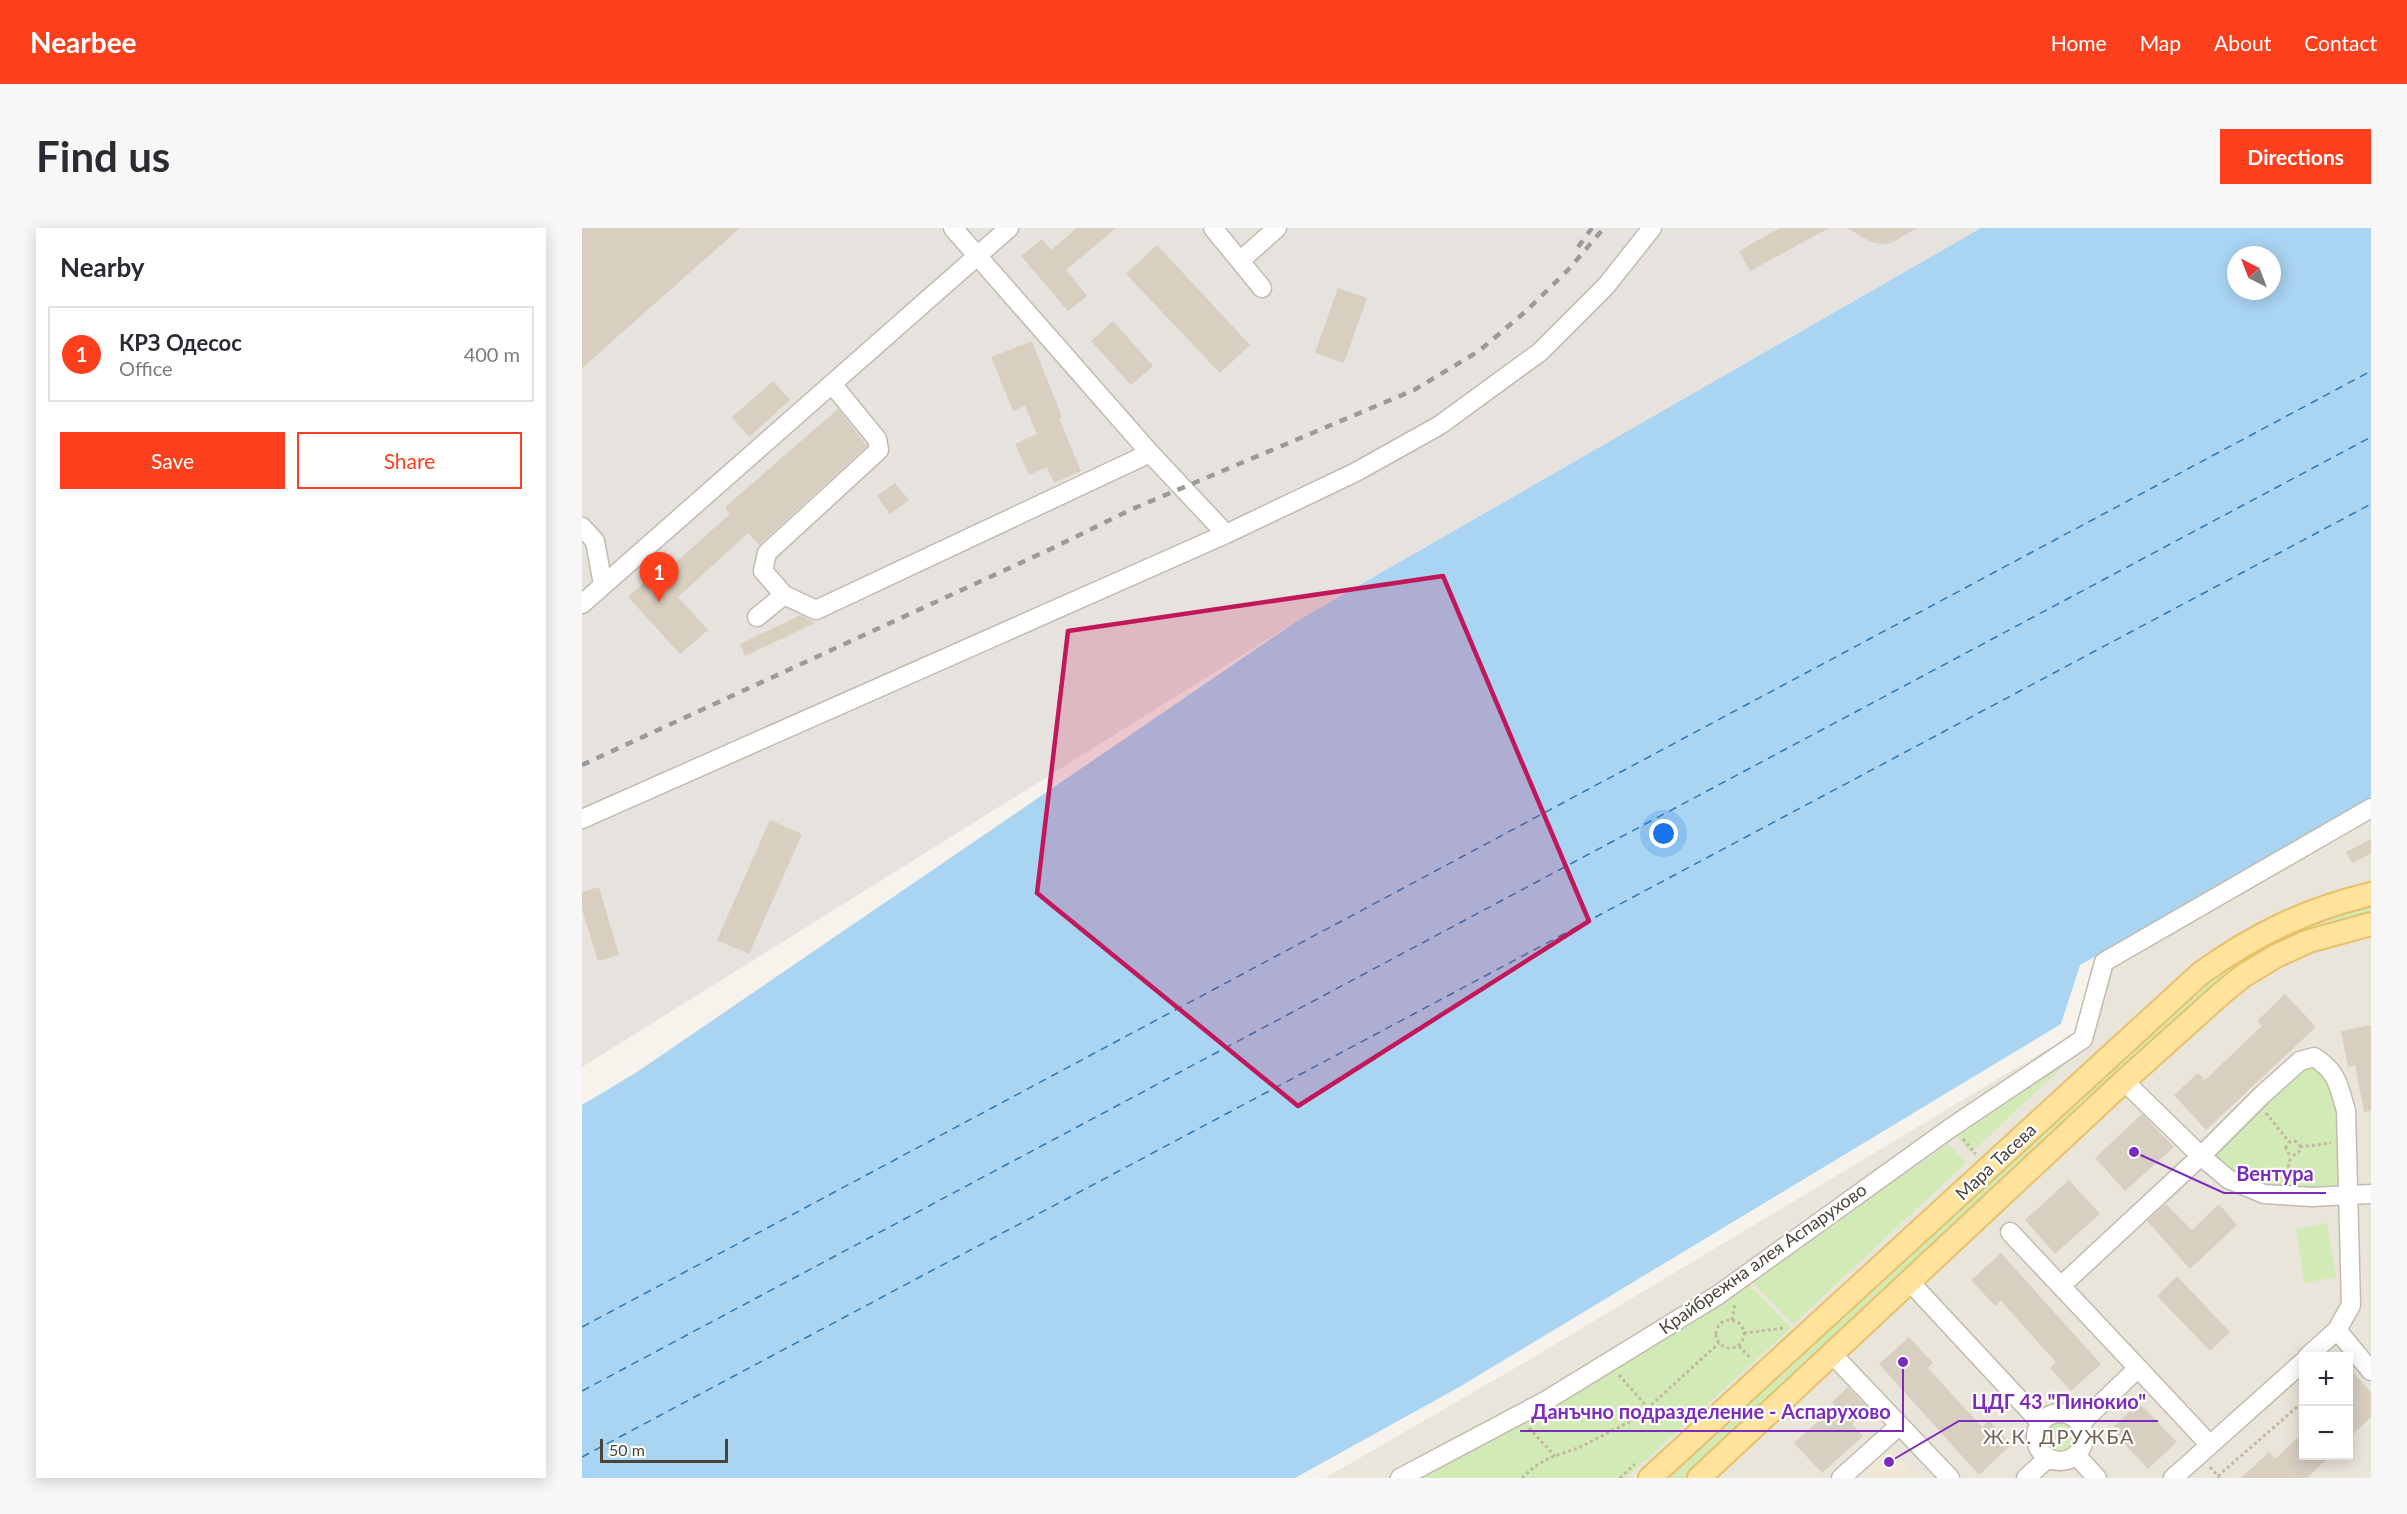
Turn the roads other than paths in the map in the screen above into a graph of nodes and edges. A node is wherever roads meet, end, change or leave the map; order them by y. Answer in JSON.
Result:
{"nodes":[{"id":1,"x":953,"y":228,"type":"edge"},
{"id":2,"x":1009,"y":228,"type":"edge"},
{"id":3,"x":1213,"y":228,"type":"edge"},
{"id":4,"x":1277,"y":228,"type":"edge"},
{"id":5,"x":1652,"y":228,"type":"edge"},
{"id":6,"x":977,"y":256,"type":"junction"},
{"id":7,"x":1240,"y":261,"type":"junction"},
{"id":8,"x":1262,"y":288,"type":"dead end"},
{"id":9,"x":832,"y":384,"type":"junction"},
{"id":10,"x":1150,"y":453,"type":"junction"},
{"id":11,"x":582,"y":526,"type":"edge"},
{"id":12,"x":1226,"y":534,"type":"junction"},
{"id":13,"x":603,"y":585,"type":"junction"},
{"id":14,"x":784,"y":595,"type":"junction"},
{"id":15,"x":582,"y":604,"type":"edge"},
{"id":16,"x":757,"y":617,"type":"dead end"},
{"id":17,"x":2371,"y":808,"type":"edge"},
{"id":18,"x":582,"y":819,"type":"edge"},
{"id":19,"x":2371,"y":894,"type":"edge"},
{"id":20,"x":2371,"y":924,"type":"edge"},
{"id":21,"x":2083,"y":1039,"type":"junction"},
{"id":22,"x":2105,"y":1062,"type":"junction"},
{"id":23,"x":2124,"y":1081,"type":"junction"},
{"id":24,"x":2201,"y":1156,"type":"junction"},
{"id":25,"x":2371,"y":1194,"type":"edge"},
{"id":26,"x":2348,"y":1196,"type":"junction"},
{"id":27,"x":2010,"y":1232,"type":"dead end"},
{"id":28,"x":1911,"y":1283,"type":"junction"},
{"id":29,"x":2062,"y":1285,"type":"junction"},
{"id":30,"x":2337,"y":1330,"type":"junction"},
{"id":31,"x":2312,"y":1352,"type":"edge"},
{"id":32,"x":1833,"y":1355,"type":"junction"},
{"id":33,"x":2299,"y":1364,"type":"edge"},
{"id":34,"x":2138,"y":1368,"type":"junction"},
{"id":35,"x":2371,"y":1371,"type":"edge"},
{"id":36,"x":2041,"y":1423,"type":"junction"},
{"id":37,"x":2080,"y":1424,"type":"junction"},
{"id":38,"x":1900,"y":1425,"type":"junction"},
{"id":39,"x":2210,"y":1444,"type":"junction"},
{"id":40,"x":2076,"y":1455,"type":"junction"},
{"id":41,"x":2048,"y":1458,"type":"junction"},
{"id":42,"x":1400,"y":1478,"type":"edge"},
{"id":43,"x":1650,"y":1478,"type":"edge"},
{"id":44,"x":1699,"y":1478,"type":"edge"},
{"id":45,"x":1841,"y":1478,"type":"edge"},
{"id":46,"x":1950,"y":1478,"type":"edge"},
{"id":47,"x":2026,"y":1478,"type":"edge"},
{"id":48,"x":2097,"y":1478,"type":"edge"},
{"id":49,"x":2173,"y":1478,"type":"edge"}],
"edges":[{"from":1,"to":6,"type":"street"},
{"from":2,"to":6,"type":"street"},
{"from":3,"to":7,"type":"street"},
{"from":4,"to":7,"type":"street"},
{"from":5,"to":12,"type":"street"},
{"from":6,"to":9,"type":"street"},
{"from":6,"to":10,"type":"street"},
{"from":7,"to":8,"type":"street"},
{"from":9,"to":13,"type":"street"},
{"from":9,"to":14,"type":"street"},
{"from":10,"to":12,"type":"street"},
{"from":10,"to":14,"type":"street"},
{"from":11,"to":13,"type":"street"},
{"from":12,"to":18,"type":"street"},
{"from":13,"to":15,"type":"street"},
{"from":14,"to":16,"type":"street"},
{"from":17,"to":21,"type":"street"},
{"from":19,"to":22,"type":"main road","name":"Мара Тасева"},
{"from":20,"to":23,"type":"main road","name":"Мара Тасева"},
{"from":21,"to":22,"type":"street"},
{"from":21,"to":42,"type":"street","name":"Крайбрежна алея Аспарухово"},
{"from":22,"to":43,"type":"main road","name":"Мара Тасева"},
{"from":23,"to":24,"type":"street"},
{"from":23,"to":28,"type":"main road","name":"Мара Тасева"},
{"from":24,"to":26,"type":"street"},
{"from":24,"to":26,"type":"street"},
{"from":24,"to":29,"type":"street"},
{"from":25,"to":26,"type":"street"},
{"from":26,"to":30,"type":"street"},
{"from":27,"to":29,"type":"street"},
{"from":28,"to":32,"type":"main road","name":"Мара Тасева"},
{"from":28,"to":36,"type":"street"},
{"from":29,"to":34,"type":"street"},
{"from":30,"to":31,"type":"street"},
{"from":30,"to":35,"type":"street"},
{"from":32,"to":38,"type":"street"},
{"from":32,"to":44,"type":"main road","name":"Мара Тасева"},
{"from":33,"to":39,"type":"street"},
{"from":34,"to":37,"type":"street"},
{"from":34,"to":39,"type":"street"},
{"from":36,"to":37,"type":"street"},
{"from":36,"to":41,"type":"street"},
{"from":37,"to":40,"type":"street"},
{"from":38,"to":45,"type":"street"},
{"from":38,"to":46,"type":"street"},
{"from":39,"to":49,"type":"street"},
{"from":40,"to":41,"type":"street"},
{"from":40,"to":48,"type":"street"},
{"from":41,"to":47,"type":"street"}]}
